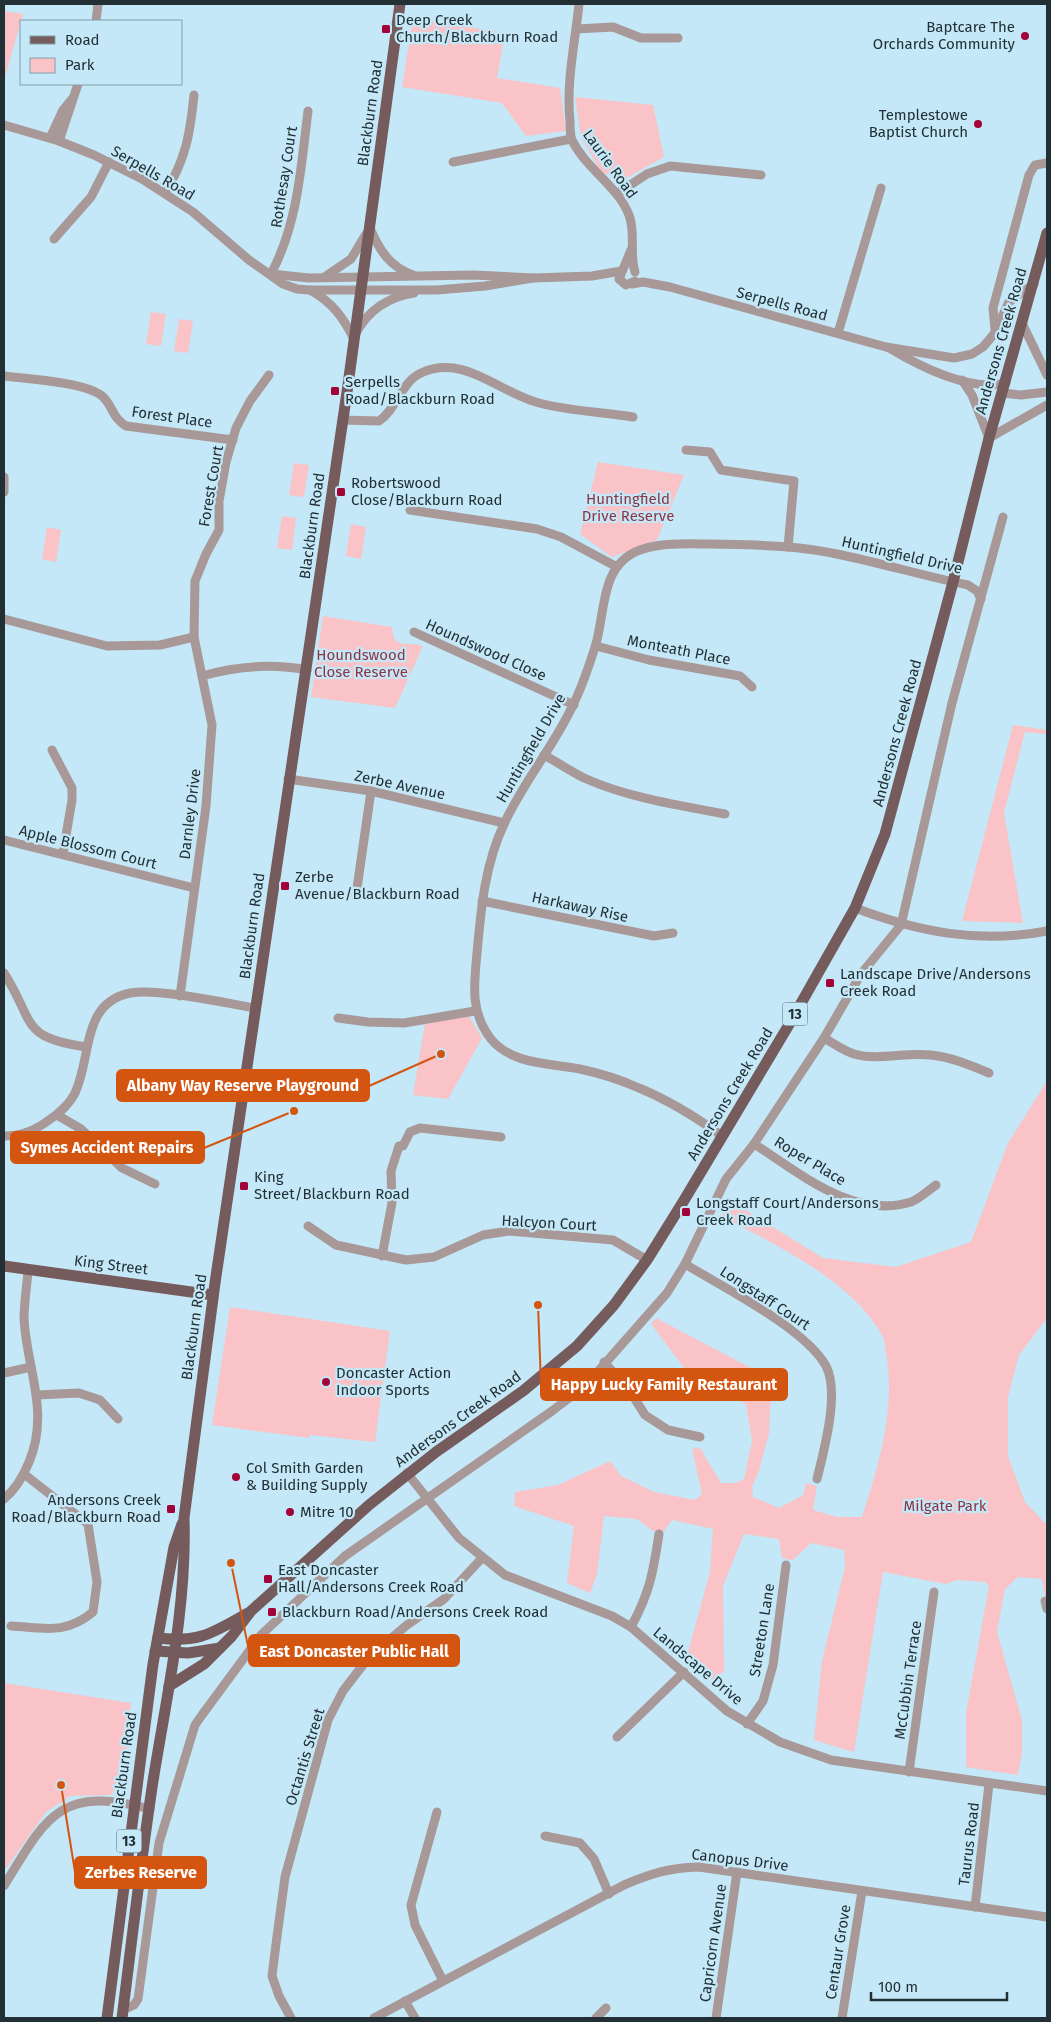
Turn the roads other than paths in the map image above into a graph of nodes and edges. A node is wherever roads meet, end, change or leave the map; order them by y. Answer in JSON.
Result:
{"nodes":[{"id":1,"x":98,"y":4,"type":"edge"},
{"id":2,"x":400,"y":4,"type":"edge"},
{"id":3,"x":579,"y":4,"type":"edge"},
{"id":4,"x":96,"y":20,"type":"edge"},
{"id":5,"x":577,"y":29,"type":"junction"},
{"id":6,"x":678,"y":38,"type":"dead end"},
{"id":7,"x":78,"y":85,"type":"edge"},
{"id":8,"x":194,"y":95,"type":"dead end"},
{"id":9,"x":308,"y":111,"type":"dead end"},
{"id":10,"x":4,"y":125,"type":"edge"},
{"id":11,"x":571,"y":138,"type":"junction"},
{"id":12,"x":54,"y":139,"type":"junction"},
{"id":13,"x":109,"y":162,"type":"junction"},
{"id":14,"x":453,"y":162,"type":"dead end"},
{"id":15,"x":1047,"y":163,"type":"edge"},
{"id":16,"x":761,"y":175,"type":"dead end"},
{"id":17,"x":881,"y":188,"type":"dead end"},
{"id":18,"x":165,"y":192,"type":"junction"},
{"id":19,"x":618,"y":194,"type":"junction"},
{"id":20,"x":370,"y":227,"type":"junction"},
{"id":21,"x":1047,"y":233,"type":"edge"},
{"id":22,"x":54,"y":239,"type":"dead end"},
{"id":23,"x":631,"y":250,"type":"junction"},
{"id":24,"x":621,"y":270,"type":"junction"},
{"id":25,"x":635,"y":272,"type":"junction"},
{"id":26,"x":271,"y":274,"type":"junction"},
{"id":27,"x":417,"y":276,"type":"junction"},
{"id":28,"x":592,"y":276,"type":"junction"},
{"id":29,"x":322,"y":278,"type":"junction"},
{"id":30,"x":533,"y":278,"type":"junction"},
{"id":31,"x":362,"y":282,"type":"junction"},
{"id":32,"x":621,"y":282,"type":"junction"},
{"id":33,"x":632,"y":284,"type":"junction"},
{"id":34,"x":1034,"y":284,"type":"junction"},
{"id":35,"x":670,"y":287,"type":"junction"},
{"id":36,"x":309,"y":290,"type":"junction"},
{"id":37,"x":437,"y":290,"type":"junction"},
{"id":38,"x":1022,"y":323,"type":"junction"},
{"id":39,"x":995,"y":332,"type":"junction"},
{"id":40,"x":838,"y":333,"type":"junction"},
{"id":41,"x":354,"y":339,"type":"junction"},
{"id":42,"x":886,"y":347,"type":"junction"},
{"id":43,"x":269,"y":375,"type":"dead end"},
{"id":44,"x":1047,"y":375,"type":"edge"},
{"id":45,"x":4,"y":376,"type":"edge"},
{"id":46,"x":962,"y":380,"type":"junction"},
{"id":47,"x":1004,"y":388,"type":"junction"},
{"id":48,"x":1047,"y":392,"type":"edge"},
{"id":49,"x":1047,"y":405,"type":"edge"},
{"id":50,"x":634,"y":416,"type":"dead end"},
{"id":51,"x":342,"y":420,"type":"junction"},
{"id":52,"x":989,"y":438,"type":"junction"},
{"id":53,"x":233,"y":440,"type":"junction"},
{"id":54,"x":686,"y":450,"type":"dead end"},
{"id":55,"x":4,"y":477,"type":"edge"},
{"id":56,"x":4,"y":492,"type":"edge"},
{"id":57,"x":410,"y":510,"type":"dead end"},
{"id":58,"x":1003,"y":517,"type":"dead end"},
{"id":59,"x":788,"y":547,"type":"junction"},
{"id":60,"x":616,"y":567,"type":"junction"},
{"id":61,"x":954,"y":582,"type":"junction"},
{"id":62,"x":981,"y":599,"type":"junction"},
{"id":63,"x":4,"y":619,"type":"edge"},
{"id":64,"x":414,"y":632,"type":"dead end"},
{"id":65,"x":194,"y":637,"type":"junction"},
{"id":66,"x":596,"y":646,"type":"junction"},
{"id":67,"x":307,"y":670,"type":"junction"},
{"id":68,"x":202,"y":676,"type":"junction"},
{"id":69,"x":752,"y":687,"type":"dead end"},
{"id":70,"x":574,"y":705,"type":"junction"},
{"id":71,"x":52,"y":750,"type":"dead end"},
{"id":72,"x":544,"y":755,"type":"junction"},
{"id":73,"x":288,"y":779,"type":"junction"},
{"id":74,"x":371,"y":791,"type":"junction"},
{"id":75,"x":725,"y":814,"type":"dead end"},
{"id":76,"x":504,"y":823,"type":"junction"},
{"id":77,"x":4,"y":840,"type":"edge"},
{"id":78,"x":63,"y":853,"type":"junction"},
{"id":79,"x":194,"y":888,"type":"junction"},
{"id":80,"x":356,"y":895,"type":"dead end"},
{"id":81,"x":482,"y":901,"type":"junction"},
{"id":82,"x":855,"y":908,"type":"junction"},
{"id":83,"x":901,"y":925,"type":"junction"},
{"id":84,"x":1047,"y":931,"type":"edge"},
{"id":85,"x":673,"y":933,"type":"dead end"},
{"id":86,"x":4,"y":973,"type":"edge"},
{"id":87,"x":180,"y":996,"type":"junction"},
{"id":88,"x":255,"y":1008,"type":"junction"},
{"id":89,"x":475,"y":1011,"type":"junction"},
{"id":90,"x":338,"y":1018,"type":"dead end"},
{"id":91,"x":824,"y":1038,"type":"junction"},
{"id":92,"x":87,"y":1047,"type":"junction"},
{"id":93,"x":989,"y":1073,"type":"dead end"},
{"id":94,"x":57,"y":1115,"type":"junction"},
{"id":95,"x":4,"y":1136,"type":"edge"},
{"id":96,"x":722,"y":1136,"type":"junction"},
{"id":97,"x":501,"y":1137,"type":"dead end"},
{"id":98,"x":754,"y":1144,"type":"junction"},
{"id":99,"x":155,"y":1184,"type":"dead end"},
{"id":100,"x":936,"y":1185,"type":"dead end"},
{"id":101,"x":308,"y":1226,"type":"dead end"},
{"id":102,"x":382,"y":1256,"type":"junction"},
{"id":103,"x":646,"y":1260,"type":"junction"},
{"id":104,"x":685,"y":1264,"type":"junction"},
{"id":105,"x":4,"y":1266,"type":"edge"},
{"id":106,"x":28,"y":1270,"type":"junction"},
{"id":107,"x":214,"y":1295,"type":"junction"},
{"id":108,"x":604,"y":1362,"type":"junction"},
{"id":109,"x":31,"y":1367,"type":"junction"},
{"id":110,"x":4,"y":1373,"type":"edge"},
{"id":111,"x":37,"y":1394,"type":"junction"},
{"id":112,"x":118,"y":1419,"type":"dead end"},
{"id":113,"x":700,"y":1437,"type":"dead end"},
{"id":114,"x":407,"y":1473,"type":"junction"},
{"id":115,"x":24,"y":1474,"type":"junction"},
{"id":116,"x":816,"y":1479,"type":"dead end"},
{"id":117,"x":425,"y":1498,"type":"junction"},
{"id":118,"x":4,"y":1499,"type":"edge"},
{"id":119,"x":184,"y":1518,"type":"junction"},
{"id":120,"x":659,"y":1534,"type":"dead end"},
{"id":121,"x":482,"y":1558,"type":"junction"},
{"id":122,"x":786,"y":1565,"type":"dead end"},
{"id":123,"x":934,"y":1592,"type":"dead end"},
{"id":124,"x":252,"y":1611,"type":"junction"},
{"id":125,"x":10,"y":1626,"type":"dead end"},
{"id":126,"x":631,"y":1627,"type":"junction"},
{"id":127,"x":158,"y":1638,"type":"junction"},
{"id":128,"x":176,"y":1640,"type":"junction"},
{"id":129,"x":220,"y":1648,"type":"junction"},
{"id":130,"x":156,"y":1651,"type":"junction"},
{"id":131,"x":174,"y":1654,"type":"junction"},
{"id":132,"x":684,"y":1672,"type":"junction"},
{"id":133,"x":169,"y":1686,"type":"junction"},
{"id":134,"x":747,"y":1724,"type":"junction"},
{"id":135,"x":617,"y":1737,"type":"dead end"},
{"id":136,"x":909,"y":1772,"type":"junction"},
{"id":137,"x":989,"y":1784,"type":"junction"},
{"id":138,"x":1047,"y":1791,"type":"edge"},
{"id":139,"x":134,"y":1804,"type":"junction"},
{"id":140,"x":150,"y":1809,"type":"junction"},
{"id":141,"x":437,"y":1812,"type":"dead end"},
{"id":142,"x":545,"y":1836,"type":"dead end"},
{"id":143,"x":737,"y":1872,"type":"junction"},
{"id":144,"x":4,"y":1886,"type":"edge"},
{"id":145,"x":862,"y":1890,"type":"junction"},
{"id":146,"x":609,"y":1894,"type":"junction"},
{"id":147,"x":975,"y":1907,"type":"junction"},
{"id":148,"x":1047,"y":1918,"type":"edge"},
{"id":149,"x":443,"y":1981,"type":"junction"},
{"id":150,"x":405,"y":2001,"type":"junction"},
{"id":151,"x":606,"y":2008,"type":"dead end"},
{"id":152,"x":122,"y":2014,"type":"edge"},
{"id":153,"x":107,"y":2018,"type":"edge"},
{"id":154,"x":291,"y":2018,"type":"edge"},
{"id":155,"x":374,"y":2018,"type":"edge"},
{"id":156,"x":415,"y":2018,"type":"edge"},
{"id":157,"x":596,"y":2018,"type":"edge"},
{"id":158,"x":716,"y":2018,"type":"edge"},
{"id":159,"x":842,"y":2018,"type":"edge"}],
"edges":[{"from":1,"to":4,"type":"street"},
{"from":2,"to":20,"type":"main road","name":"Blackburn Road"},
{"from":3,"to":5,"type":"street","name":"Laurie Road"},
{"from":5,"to":6,"type":"street"},
{"from":5,"to":11,"type":"street","name":"Laurie Road"},
{"from":7,"to":12,"type":"street"},
{"from":8,"to":18,"type":"street"},
{"from":9,"to":26,"type":"street","name":"Rothesay Court"},
{"from":10,"to":12,"type":"street","name":"Serpells Road"},
{"from":11,"to":14,"type":"street"},
{"from":11,"to":19,"type":"street","name":"Laurie Road"},
{"from":12,"to":13,"type":"street","name":"Serpells Road"},
{"from":13,"to":18,"type":"street","name":"Serpells Road"},
{"from":13,"to":22,"type":"street"},
{"from":15,"to":39,"type":"street"},
{"from":16,"to":19,"type":"street"},
{"from":17,"to":40,"type":"street"},
{"from":18,"to":26,"type":"street","name":"Serpells Road"},
{"from":19,"to":23,"type":"street","name":"Laurie Road"},
{"from":20,"to":27,"type":"street","name":"Serpells Road"},
{"from":20,"to":29,"type":"street","name":"Blackburn Road"},
{"from":20,"to":31,"type":"main road","name":"Blackburn Road"},
{"from":21,"to":34,"type":"main road","name":"Andersons Creek Road","number":"13"},
{"from":23,"to":24,"type":"street","name":"Laurie Road"},
{"from":23,"to":25,"type":"street","name":"Laurie Road"},
{"from":24,"to":25,"type":"street"},
{"from":24,"to":28,"type":"street","name":"Serpells Road"},
{"from":24,"to":32,"type":"street"},
{"from":25,"to":33,"type":"street"},
{"from":25,"to":35,"type":"street","name":"Serpells Road"},
{"from":26,"to":29,"type":"street","name":"Serpells Road"},
{"from":26,"to":36,"type":"street","name":"Serpells Road"},
{"from":27,"to":30,"type":"street","name":"Serpells Road"},
{"from":27,"to":31,"type":"street","name":"Serpells Road"},
{"from":28,"to":30,"type":"street","name":"Serpells Road"},
{"from":28,"to":32,"type":"street","name":"Serpells Road"},
{"from":29,"to":31,"type":"street","name":"Serpells Road"},
{"from":30,"to":37,"type":"street","name":"Serpells Road"},
{"from":31,"to":36,"type":"street","name":"Serpells Road"},
{"from":31,"to":37,"type":"street","name":"Serpells Road"},
{"from":31,"to":41,"type":"main road","name":"Blackburn Road"},
{"from":32,"to":33,"type":"street"},
{"from":33,"to":35,"type":"street","name":"Serpells Road"},
{"from":34,"to":38,"type":"main road","name":"Andersons Creek Road","number":"13"},
{"from":34,"to":39,"type":"street","name":"Serpells Road"},
{"from":35,"to":40,"type":"street","name":"Serpells Road"},
{"from":36,"to":41,"type":"street","name":"Serpells Road"},
{"from":37,"to":41,"type":"street","name":"Blackburn Road"},
{"from":38,"to":44,"type":"street"},
{"from":38,"to":47,"type":"main road","name":"Andersons Creek Road","number":"13"},
{"from":39,"to":42,"type":"street","name":"Serpells Road"},
{"from":40,"to":42,"type":"street","name":"Serpells Road"},
{"from":41,"to":51,"type":"main road","name":"Blackburn Road"},
{"from":42,"to":46,"type":"street","name":"Serpells Road"},
{"from":43,"to":53,"type":"street","name":"Forest Court"},
{"from":45,"to":53,"type":"street","name":"Forest Place"},
{"from":46,"to":47,"type":"street","name":"Serpells Road"},
{"from":46,"to":52,"type":"street"},
{"from":47,"to":48,"type":"street","name":"Serpells Road"},
{"from":47,"to":52,"type":"main road","name":"Andersons Creek Road","number":"13"},
{"from":49,"to":52,"type":"street"},
{"from":50,"to":51,"type":"street"},
{"from":51,"to":67,"type":"main road","name":"Blackburn Road"},
{"from":52,"to":61,"type":"main road","name":"Andersons Creek Road","number":"13"},
{"from":53,"to":65,"type":"street","name":"Forest Court"},
{"from":54,"to":59,"type":"street"},
{"from":55,"to":56,"type":"street"},
{"from":57,"to":60,"type":"street"},
{"from":58,"to":62,"type":"street"},
{"from":59,"to":60,"type":"street","name":"Huntingfield Drive"},
{"from":59,"to":61,"type":"street","name":"Huntingfield Drive"},
{"from":60,"to":66,"type":"street","name":"Huntingfield Drive"},
{"from":61,"to":62,"type":"street","name":"Huntingfield Drive"},
{"from":61,"to":82,"type":"main road","name":"Andersons Creek Road","number":"13"},
{"from":62,"to":83,"type":"street"},
{"from":63,"to":65,"type":"street"},
{"from":64,"to":70,"type":"street","name":"Houndswood Close"},
{"from":65,"to":68,"type":"street","name":"Darnley Drive"},
{"from":66,"to":69,"type":"street","name":"Monteath Place"},
{"from":66,"to":70,"type":"street","name":"Huntingfield Drive"},
{"from":67,"to":68,"type":"street"},
{"from":67,"to":73,"type":"main road","name":"Blackburn Road"},
{"from":68,"to":79,"type":"street","name":"Darnley Drive"},
{"from":70,"to":72,"type":"street","name":"Huntingfield Drive"},
{"from":71,"to":78,"type":"street"},
{"from":72,"to":75,"type":"street"},
{"from":72,"to":76,"type":"street","name":"Huntingfield Drive"},
{"from":73,"to":74,"type":"street","name":"Zerbe Avenue"},
{"from":73,"to":88,"type":"main road","name":"Blackburn Road"},
{"from":74,"to":76,"type":"street","name":"Zerbe Avenue"},
{"from":74,"to":80,"type":"street"},
{"from":76,"to":81,"type":"street","name":"Huntingfield Drive"},
{"from":77,"to":78,"type":"street","name":"Apple Blossom Court"},
{"from":78,"to":79,"type":"street","name":"Apple Blossom Court"},
{"from":79,"to":87,"type":"street","name":"Darnley Drive"},
{"from":81,"to":85,"type":"street","name":"Harkaway Rise"},
{"from":81,"to":89,"type":"street","name":"Huntingfield Drive"},
{"from":82,"to":83,"type":"street"},
{"from":82,"to":96,"type":"main road","name":"Andersons Creek Road","number":"13"},
{"from":83,"to":84,"type":"street"},
{"from":83,"to":91,"type":"street"},
{"from":86,"to":92,"type":"street"},
{"from":87,"to":88,"type":"street"},
{"from":87,"to":92,"type":"street"},
{"from":88,"to":107,"type":"main road","name":"Blackburn Road"},
{"from":89,"to":90,"type":"street"},
{"from":89,"to":96,"type":"street","name":"Huntingfield Drive"},
{"from":91,"to":93,"type":"street"},
{"from":91,"to":98,"type":"street"},
{"from":92,"to":94,"type":"street"},
{"from":94,"to":95,"type":"street"},
{"from":94,"to":99,"type":"street"},
{"from":96,"to":103,"type":"main road","name":"Andersons Creek Road","number":"13"},
{"from":97,"to":102,"type":"street"},
{"from":98,"to":100,"type":"street","name":"Roper Place"},
{"from":98,"to":104,"type":"street"},
{"from":101,"to":102,"type":"street","name":"Halcyon Court"},
{"from":102,"to":103,"type":"street","name":"Halcyon Court"},
{"from":103,"to":114,"type":"main road","name":"Andersons Creek Road","number":"13"},
{"from":104,"to":108,"type":"street"},
{"from":104,"to":116,"type":"street","name":"Longstaff Court"},
{"from":105,"to":106,"type":"main road","name":"King Street"},
{"from":106,"to":107,"type":"main road","name":"King Street"},
{"from":106,"to":109,"type":"street"},
{"from":107,"to":119,"type":"main road","name":"Blackburn Road"},
{"from":108,"to":113,"type":"street"},
{"from":108,"to":117,"type":"street"},
{"from":109,"to":110,"type":"street"},
{"from":109,"to":111,"type":"street"},
{"from":111,"to":112,"type":"street"},
{"from":111,"to":115,"type":"street"},
{"from":114,"to":117,"type":"street","name":"Landscape Drive"},
{"from":114,"to":124,"type":"main road","name":"Andersons Creek Road","number":"13"},
{"from":115,"to":118,"type":"street"},
{"from":115,"to":125,"type":"street"},
{"from":117,"to":121,"type":"street","name":"Landscape Drive"},
{"from":117,"to":152,"type":"street"},
{"from":119,"to":127,"type":"main road","name":"Blackburn Road"},
{"from":119,"to":128,"type":"main road","name":"Blackburn Road"},
{"from":120,"to":126,"type":"street"},
{"from":121,"to":126,"type":"street","name":"Landscape Drive"},
{"from":121,"to":154,"type":"street","name":"Octantis Street"},
{"from":122,"to":134,"type":"street","name":"Streeton Lane"},
{"from":123,"to":136,"type":"street","name":"McCubbin Terrace"},
{"from":124,"to":128,"type":"main road","name":"Andersons Creek Road","number":"13"},
{"from":124,"to":129,"type":"main road","name":"Andersons Creek Road","number":"13"},
{"from":126,"to":132,"type":"street","name":"Landscape Drive"},
{"from":127,"to":128,"type":"main road","name":"Andersons Creek Road","number":"13"},
{"from":127,"to":130,"type":"main road","name":"Blackburn Road"},
{"from":128,"to":131,"type":"main road","name":"Blackburn Road"},
{"from":129,"to":131,"type":"main road"},
{"from":129,"to":133,"type":"main road","number":"13"},
{"from":130,"to":131,"type":"main road"},
{"from":130,"to":139,"type":"main road","name":"Blackburn Road","number":"13"},
{"from":131,"to":133,"type":"main road","name":"Blackburn Road"},
{"from":132,"to":134,"type":"street","name":"Landscape Drive"},
{"from":132,"to":135,"type":"street"},
{"from":133,"to":140,"type":"main road","name":"Blackburn Road","number":"13"},
{"from":134,"to":136,"type":"street","name":"Landscape Drive"},
{"from":136,"to":137,"type":"street","name":"Landscape Drive"},
{"from":137,"to":138,"type":"street","name":"Landscape Drive"},
{"from":137,"to":147,"type":"street","name":"Taurus Road"},
{"from":139,"to":140,"type":"street"},
{"from":139,"to":144,"type":"street"},
{"from":139,"to":153,"type":"main road","name":"Blackburn Road","number":"13"},
{"from":140,"to":152,"type":"main road","name":"Blackburn Road","number":"13"},
{"from":141,"to":149,"type":"street"},
{"from":142,"to":146,"type":"street"},
{"from":143,"to":145,"type":"street","name":"Canopus Drive"},
{"from":143,"to":146,"type":"street","name":"Canopus Drive"},
{"from":143,"to":158,"type":"street","name":"Capricorn Avenue"},
{"from":145,"to":147,"type":"street","name":"Canopus Drive"},
{"from":145,"to":159,"type":"street","name":"Centaur Grove"},
{"from":146,"to":149,"type":"street","name":"Canopus Drive"},
{"from":147,"to":148,"type":"street","name":"Canopus Drive"},
{"from":149,"to":150,"type":"street","name":"Canopus Drive"},
{"from":150,"to":155,"type":"street","name":"Canopus Drive"},
{"from":150,"to":156,"type":"street"},
{"from":151,"to":157,"type":"street"}]}
